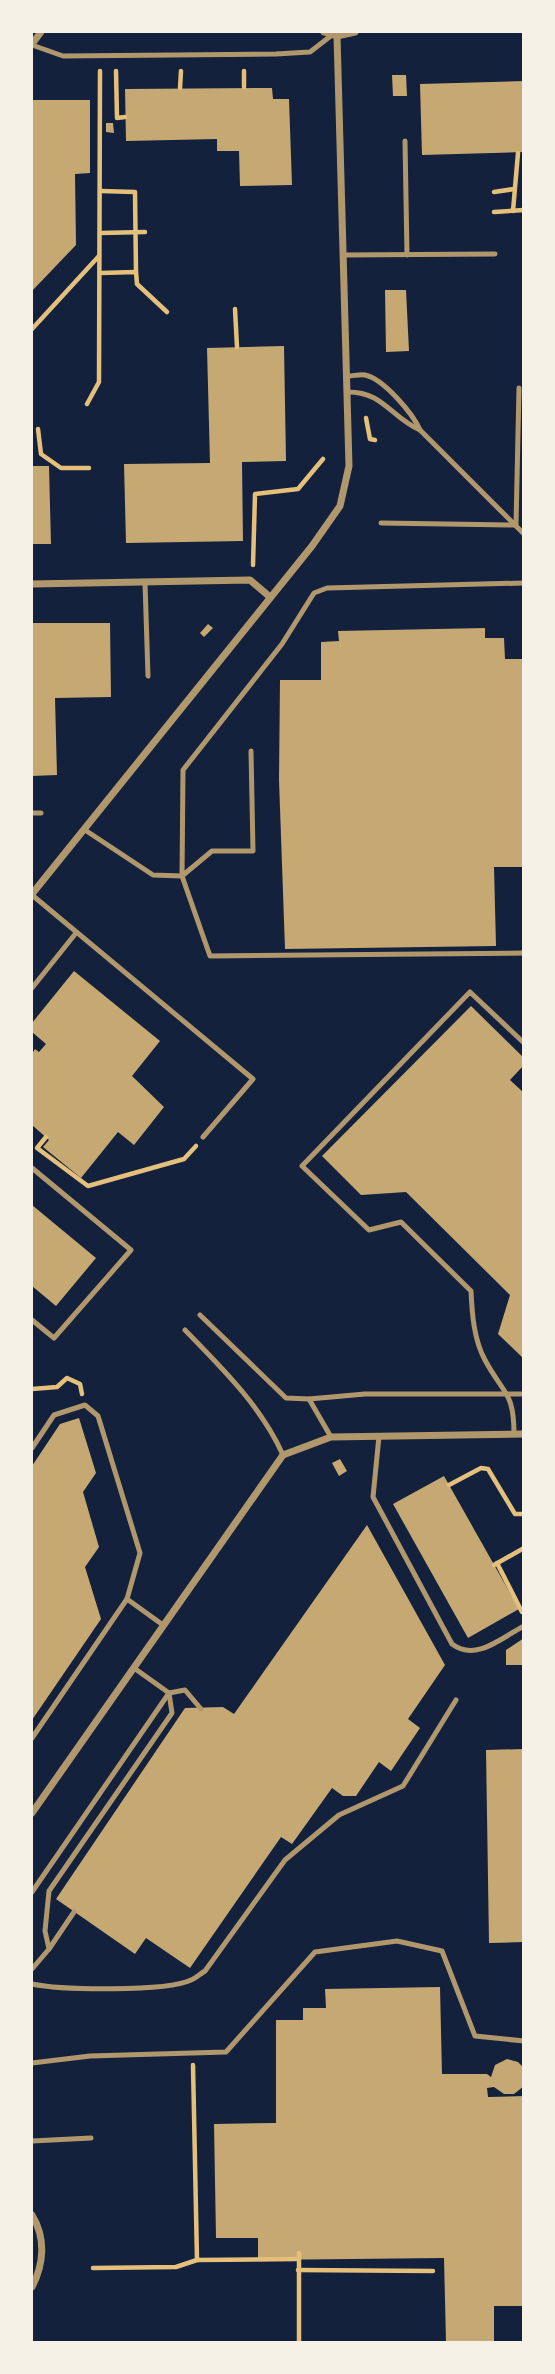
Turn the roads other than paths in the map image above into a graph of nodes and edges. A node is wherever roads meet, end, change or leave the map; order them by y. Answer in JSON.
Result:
{"nodes":[{"id":1,"x":41,"y":32,"type":"edge"},
{"id":2,"x":355,"y":32,"type":"edge"},
{"id":3,"x":331,"y":34,"type":"edge"},
{"id":4,"x":32,"y":44,"type":"edge"},
{"id":5,"x":405,"y":141,"type":"dead end"},
{"id":6,"x":495,"y":254,"type":"dead end"},
{"id":7,"x":342,"y":255,"type":"junction"},
{"id":8,"x":407,"y":255,"type":"junction"},
{"id":9,"x":348,"y":376,"type":"junction"},
{"id":10,"x":519,"y":388,"type":"dead end"},
{"id":11,"x":348,"y":392,"type":"junction"},
{"id":12,"x":420,"y":430,"type":"junction"},
{"id":13,"x":381,"y":523,"type":"dead end"},
{"id":14,"x":516,"y":525,"type":"junction"},
{"id":15,"x":523,"y":534,"type":"edge"},
{"id":16,"x":145,"y":583,"type":"junction"},
{"id":17,"x":523,"y":583,"type":"edge"},
{"id":18,"x":32,"y":584,"type":"edge"},
{"id":19,"x":270,"y":597,"type":"junction"},
{"id":20,"x":148,"y":676,"type":"dead end"},
{"id":21,"x":251,"y":751,"type":"dead end"},
{"id":22,"x":32,"y":813,"type":"edge"},
{"id":23,"x":40,"y":813,"type":"dead end"},
{"id":24,"x":85,"y":830,"type":"junction"},
{"id":25,"x":182,"y":876,"type":"junction"},
{"id":26,"x":32,"y":895,"type":"edge"},
{"id":27,"x":76,"y":933,"type":"junction"},
{"id":28,"x":523,"y":953,"type":"edge"},
{"id":29,"x":32,"y":988,"type":"edge"},
{"id":30,"x":523,"y":1043,"type":"edge"},
{"id":31,"x":203,"y":1137,"type":"road end"},
{"id":32,"x":32,"y":1168,"type":"edge"},
{"id":33,"x":200,"y":1315,"type":"dead end"},
{"id":34,"x":32,"y":1320,"type":"edge"},
{"id":35,"x":185,"y":1330,"type":"dead end"},
{"id":36,"x":506,"y":1393,"type":"junction"},
{"id":37,"x":523,"y":1394,"type":"edge"},
{"id":38,"x":309,"y":1399,"type":"junction"},
{"id":39,"x":514,"y":1434,"type":"junction"},
{"id":40,"x":523,"y":1434,"type":"edge"},
{"id":41,"x":379,"y":1436,"type":"junction"},
{"id":42,"x":331,"y":1437,"type":"junction"},
{"id":43,"x":32,"y":1448,"type":"edge"},
{"id":44,"x":283,"y":1455,"type":"junction"},
{"id":45,"x":127,"y":1599,"type":"junction"},
{"id":46,"x":163,"y":1625,"type":"junction"},
{"id":47,"x":523,"y":1626,"type":"edge"},
{"id":48,"x":134,"y":1668,"type":"junction"},
{"id":49,"x":169,"y":1693,"type":"junction"},
{"id":50,"x":456,"y":1700,"type":"dead end"},
{"id":51,"x":201,"y":1709,"type":"dead end"},
{"id":52,"x":32,"y":1738,"type":"edge"},
{"id":53,"x":32,"y":1813,"type":"edge"},
{"id":54,"x":32,"y":1892,"type":"edge"},
{"id":55,"x":74,"y":1912,"type":"dead end"},
{"id":56,"x":49,"y":1949,"type":"junction"},
{"id":57,"x":32,"y":1969,"type":"edge"},
{"id":58,"x":32,"y":1984,"type":"edge"},
{"id":59,"x":523,"y":2041,"type":"edge"},
{"id":60,"x":32,"y":2063,"type":"edge"},
{"id":61,"x":90,"y":2138,"type":"dead end"},
{"id":62,"x":32,"y":2141,"type":"edge"},
{"id":63,"x":32,"y":2215,"type":"edge"},
{"id":64,"x":32,"y":2287,"type":"edge"}],
"edges":[{"from":1,"to":4,"type":"street"},
{"from":2,"to":3,"type":"street"},
{"from":3,"to":4,"type":"lane"},
{"from":3,"to":7,"type":"street"},
{"from":5,"to":8,"type":"lane"},
{"from":6,"to":8,"type":"lane"},
{"from":7,"to":8,"type":"lane"},
{"from":7,"to":9,"type":"street"},
{"from":9,"to":11,"type":"street"},
{"from":9,"to":12,"type":"lane"},
{"from":10,"to":14,"type":"lane"},
{"from":11,"to":12,"type":"lane"},
{"from":11,"to":19,"type":"street"},
{"from":12,"to":14,"type":"lane"},
{"from":13,"to":14,"type":"lane"},
{"from":14,"to":15,"type":"lane"},
{"from":16,"to":18,"type":"street"},
{"from":16,"to":19,"type":"street"},
{"from":16,"to":20,"type":"lane"},
{"from":17,"to":25,"type":"lane"},
{"from":19,"to":24,"type":"street"},
{"from":21,"to":25,"type":"lane"},
{"from":22,"to":23,"type":"lane"},
{"from":24,"to":25,"type":"lane"},
{"from":24,"to":26,"type":"street"},
{"from":25,"to":28,"type":"lane"},
{"from":26,"to":27,"type":"lane"},
{"from":27,"to":29,"type":"lane"},
{"from":27,"to":31,"type":"lane"},
{"from":30,"to":36,"type":"lane"},
{"from":32,"to":34,"type":"lane"},
{"from":33,"to":38,"type":"lane"},
{"from":35,"to":44,"type":"lane"},
{"from":36,"to":37,"type":"lane"},
{"from":36,"to":38,"type":"lane"},
{"from":36,"to":39,"type":"lane"},
{"from":38,"to":42,"type":"lane"},
{"from":39,"to":40,"type":"street"},
{"from":39,"to":41,"type":"street"},
{"from":41,"to":42,"type":"street"},
{"from":41,"to":47,"type":"lane"},
{"from":42,"to":44,"type":"street"},
{"from":43,"to":45,"type":"lane"},
{"from":44,"to":46,"type":"street"},
{"from":45,"to":46,"type":"lane"},
{"from":45,"to":52,"type":"lane"},
{"from":46,"to":48,"type":"street"},
{"from":48,"to":49,"type":"lane"},
{"from":48,"to":53,"type":"street"},
{"from":49,"to":51,"type":"lane"},
{"from":49,"to":54,"type":"lane"},
{"from":49,"to":56,"type":"lane"},
{"from":50,"to":58,"type":"lane"},
{"from":55,"to":56,"type":"lane"},
{"from":56,"to":57,"type":"lane"},
{"from":59,"to":60,"type":"lane"},
{"from":61,"to":62,"type":"lane"},
{"from":63,"to":64,"type":"street"}]}
